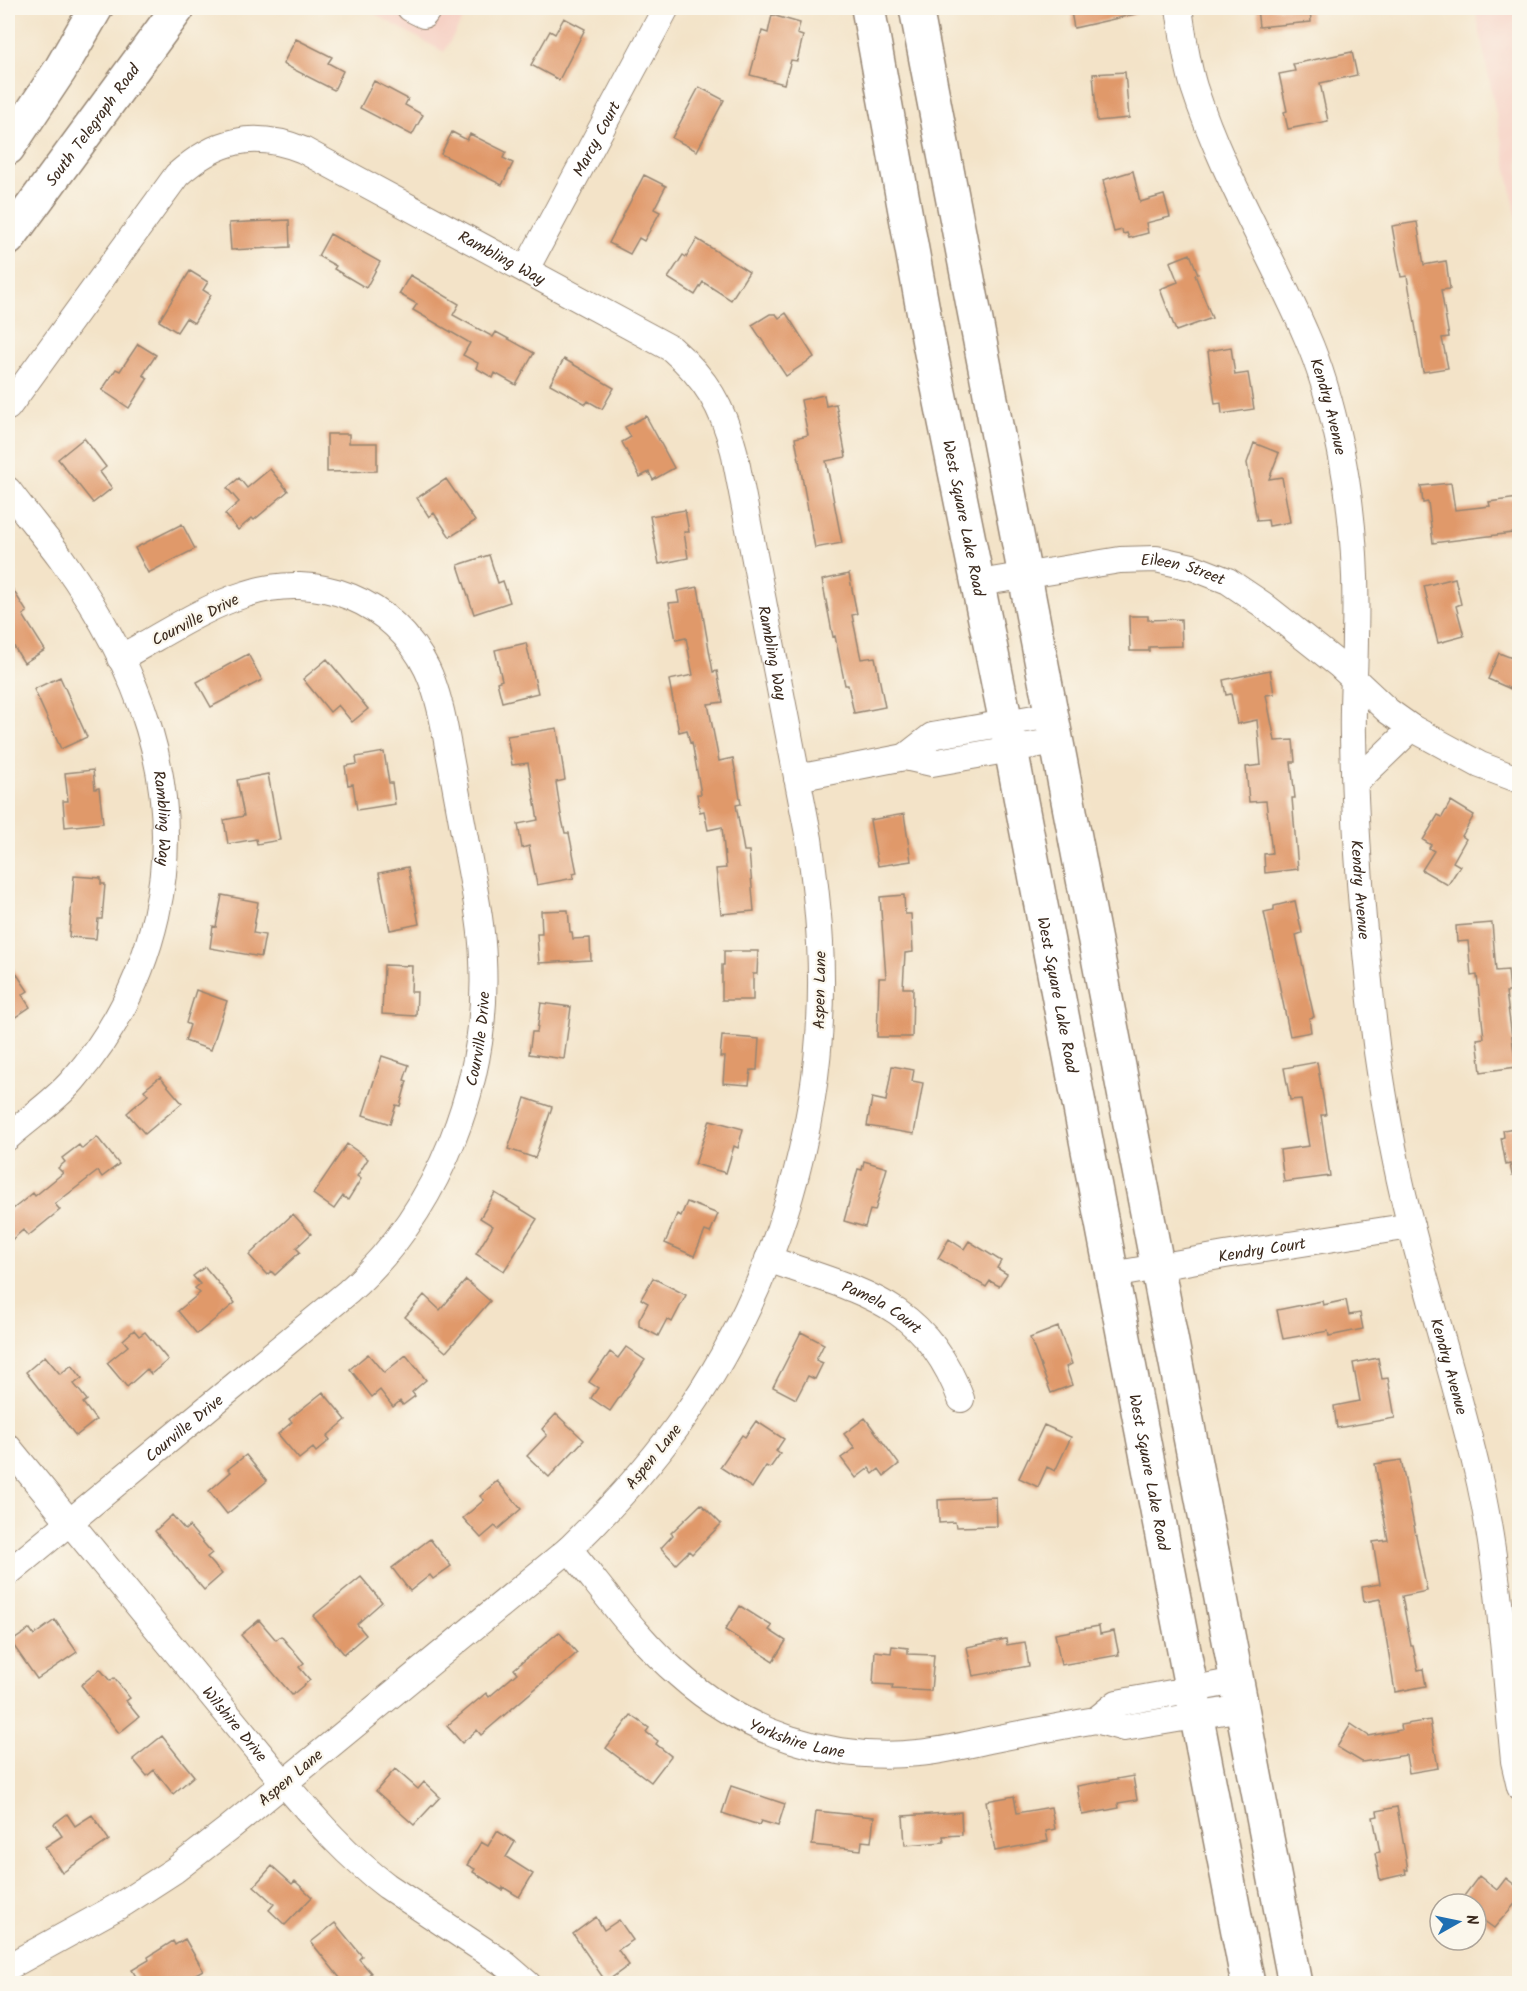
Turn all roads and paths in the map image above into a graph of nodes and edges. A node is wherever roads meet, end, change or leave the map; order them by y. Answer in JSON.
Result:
{"nodes":[{"id":1,"x":96,"y":8,"type":"edge"},
{"id":2,"x":178,"y":8,"type":"edge"},
{"id":3,"x":410,"y":8,"type":"edge"},
{"id":4,"x":429,"y":8,"type":"edge"},
{"id":5,"x":666,"y":8,"type":"edge"},
{"id":6,"x":868,"y":8,"type":"edge"},
{"id":7,"x":916,"y":8,"type":"edge"},
{"id":8,"x":1179,"y":8,"type":"edge"},
{"id":9,"x":8,"y":148,"type":"edge"},
{"id":10,"x":8,"y":239,"type":"edge"},
{"id":11,"x":526,"y":269,"type":"junction"},
{"id":12,"x":8,"y":407,"type":"edge"},
{"id":13,"x":8,"y":490,"type":"edge"},
{"id":14,"x":1024,"y":575,"type":"junction"},
{"id":15,"x":979,"y":583,"type":"junction"},
{"id":16,"x":120,"y":658,"type":"junction"},
{"id":17,"x":1354,"y":679,"type":"junction"},
{"id":18,"x":1053,"y":728,"type":"junction"},
{"id":19,"x":1412,"y":728,"type":"junction"},
{"id":20,"x":1009,"y":736,"type":"junction"},
{"id":21,"x":797,"y":778,"type":"junction"},
{"id":22,"x":1520,"y":780,"type":"edge"},
{"id":23,"x":1355,"y":783,"type":"junction"},
{"id":24,"x":9,"y":1132,"type":"edge"},
{"id":25,"x":1411,"y":1226,"type":"junction"},
{"id":26,"x":768,"y":1259,"type":"junction"},
{"id":27,"x":1158,"y":1267,"type":"junction"},
{"id":28,"x":1112,"y":1275,"type":"junction"},
{"id":29,"x":961,"y":1399,"type":"dead end"},
{"id":30,"x":8,"y":1447,"type":"edge"},
{"id":31,"x":70,"y":1522,"type":"junction"},
{"id":32,"x":569,"y":1549,"type":"junction"},
{"id":33,"x":8,"y":1573,"type":"edge"},
{"id":34,"x":1240,"y":1694,"type":"junction"},
{"id":35,"x":1194,"y":1702,"type":"junction"},
{"id":36,"x":284,"y":1783,"type":"junction"},
{"id":37,"x":1520,"y":1787,"type":"edge"},
{"id":38,"x":8,"y":1967,"type":"edge"},
{"id":39,"x":528,"y":1983,"type":"edge"},
{"id":40,"x":1248,"y":1983,"type":"edge"},
{"id":41,"x":1295,"y":1983,"type":"edge"}],
"edges":[{"from":1,"to":9,"type":"highway"},
{"from":2,"to":10,"type":"highway","name":"South Telegraph Road"},
{"from":3,"to":4,"type":"street"},
{"from":5,"to":11,"type":"street","name":"Marcy Court"},
{"from":6,"to":15,"type":"highway","name":"West Square Lake Road"},
{"from":7,"to":14,"type":"highway"},
{"from":8,"to":17,"type":"street","name":"Kendry Avenue"},
{"from":11,"to":12,"type":"street","name":"Rambling Way"},
{"from":11,"to":21,"type":"street","name":"Rambling Way"},
{"from":13,"to":16,"type":"street","name":"Rambling Way"},
{"from":14,"to":15,"type":"street","name":"Eileen Street"},
{"from":14,"to":17,"type":"street","name":"Eileen Street"},
{"from":14,"to":18,"type":"highway"},
{"from":15,"to":20,"type":"highway","name":"West Square Lake Road"},
{"from":16,"to":24,"type":"street","name":"Rambling Way"},
{"from":16,"to":31,"type":"street","name":"Courville Drive"},
{"from":17,"to":19,"type":"street","name":"Eileen Street"},
{"from":17,"to":23,"type":"street","name":"Kendry Avenue"},
{"from":18,"to":20,"type":"street"},
{"from":18,"to":27,"type":"highway"},
{"from":19,"to":22,"type":"street","name":"Eileen Street"},
{"from":19,"to":23,"type":"street"},
{"from":20,"to":21,"type":"street"},
{"from":20,"to":28,"type":"highway","name":"West Square Lake Road"},
{"from":21,"to":26,"type":"street","name":"Aspen Lane"},
{"from":23,"to":25,"type":"street","name":"Kendry Avenue"},
{"from":25,"to":27,"type":"street","name":"Kendry Court"},
{"from":25,"to":37,"type":"street","name":"Kendry Avenue"},
{"from":26,"to":29,"type":"street","name":"Pamela Court"},
{"from":26,"to":32,"type":"street","name":"Aspen Lane"},
{"from":27,"to":28,"type":"street","name":"Kendry Court"},
{"from":27,"to":34,"type":"highway"},
{"from":28,"to":35,"type":"highway","name":"West Square Lake Road"},
{"from":30,"to":31,"type":"street","name":"Wilshire Drive"},
{"from":31,"to":33,"type":"street","name":"Courville Drive"},
{"from":31,"to":36,"type":"street","name":"Wilshire Drive"},
{"from":32,"to":35,"type":"street","name":"Yorkshire Lane"},
{"from":32,"to":36,"type":"street","name":"Aspen Lane"},
{"from":34,"to":35,"type":"street","name":"Yorkshire Lane"},
{"from":34,"to":41,"type":"highway"},
{"from":35,"to":40,"type":"highway","name":"West Square Lake Road"},
{"from":36,"to":38,"type":"street","name":"Aspen Lane"},
{"from":36,"to":39,"type":"street","name":"Wilshire Drive"}]}
